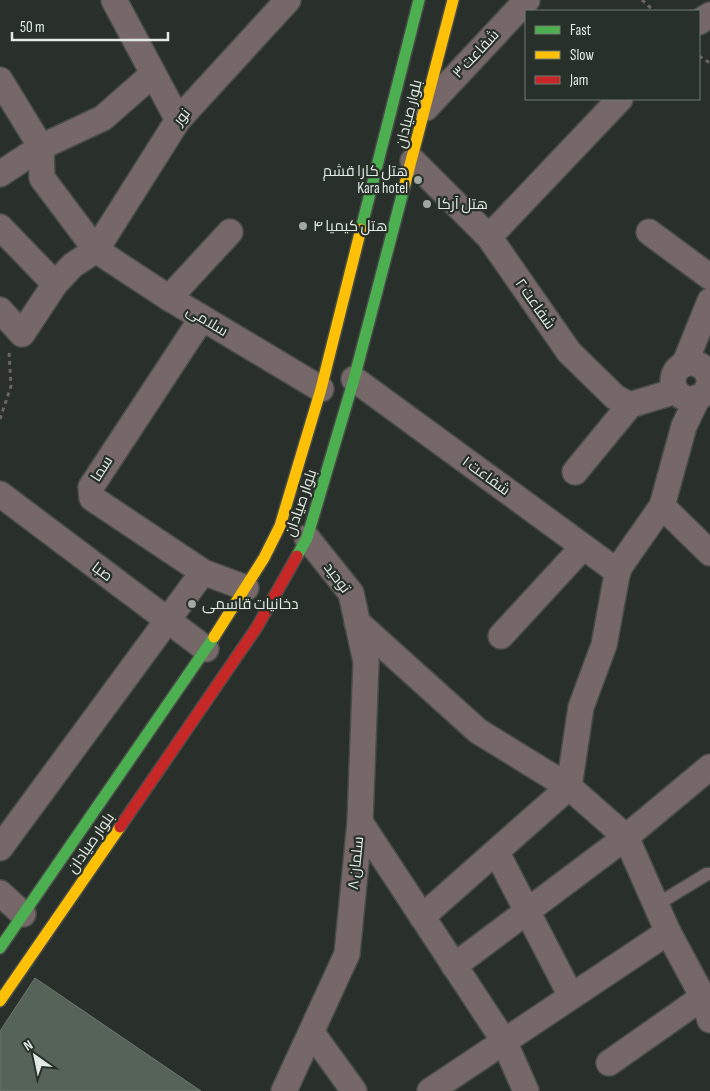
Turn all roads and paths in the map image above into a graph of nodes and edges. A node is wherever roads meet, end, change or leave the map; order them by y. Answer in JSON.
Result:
{"nodes":[{"id":1,"x":114,"y":0,"type":"edge"},
{"id":2,"x":288,"y":0,"type":"edge"},
{"id":3,"x":420,"y":0,"type":"edge"},
{"id":4,"x":453,"y":0,"type":"edge"},
{"id":5,"x":642,"y":0,"type":"edge"},
{"id":6,"x":524,"y":7,"type":"edge"},
{"id":7,"x":653,"y":10,"type":"edge"},
{"id":8,"x":153,"y":74,"type":"junction"},
{"id":9,"x":0,"y":80,"type":"edge"},
{"id":10,"x":619,"y":100,"type":"edge"},
{"id":11,"x":426,"y":108,"type":"junction"},
{"id":12,"x":178,"y":120,"type":"junction"},
{"id":13,"x":41,"y":147,"type":"junction"},
{"id":14,"x":412,"y":161,"type":"junction"},
{"id":15,"x":0,"y":174,"type":"edge"},
{"id":16,"x":0,"y":227,"type":"edge"},
{"id":17,"x":230,"y":232,"type":"dead end"},
{"id":18,"x":649,"y":232,"type":"dead end"},
{"id":19,"x":489,"y":237,"type":"junction"},
{"id":20,"x":96,"y":250,"type":"junction"},
{"id":21,"x":710,"y":277,"type":"edge"},
{"id":22,"x":55,"y":284,"type":"junction"},
{"id":23,"x":169,"y":298,"type":"junction"},
{"id":24,"x":710,"y":301,"type":"edge"},
{"id":25,"x":0,"y":310,"type":"edge"},
{"id":26,"x":202,"y":318,"type":"junction"},
{"id":27,"x":22,"y":334,"type":"junction"},
{"id":28,"x":354,"y":379,"type":"junction"},
{"id":29,"x":321,"y":389,"type":"junction"},
{"id":30,"x":698,"y":389,"type":"edge"},
{"id":31,"x":630,"y":405,"type":"junction"},
{"id":32,"x":0,"y":419,"type":"edge"},
{"id":33,"x":575,"y":472,"type":"dead end"},
{"id":34,"x":0,"y":494,"type":"edge"},
{"id":35,"x":662,"y":506,"type":"junction"},
{"id":36,"x":307,"y":538,"type":"junction"},
{"id":37,"x":583,"y":547,"type":"junction"},
{"id":38,"x":710,"y":553,"type":"edge"},
{"id":39,"x":203,"y":572,"type":"junction"},
{"id":40,"x":618,"y":572,"type":"junction"},
{"id":41,"x":246,"y":588,"type":"junction"},
{"id":42,"x":168,"y":622,"type":"junction"},
{"id":43,"x":357,"y":622,"type":"junction"},
{"id":44,"x":501,"y":636,"type":"dead end"},
{"id":45,"x":206,"y":649,"type":"junction"},
{"id":46,"x":710,"y":767,"type":"edge"},
{"id":47,"x":569,"y":787,"type":"junction"},
{"id":48,"x":360,"y":822,"type":"junction"},
{"id":49,"x":626,"y":837,"type":"junction"},
{"id":50,"x":0,"y":848,"type":"edge"},
{"id":51,"x":497,"y":853,"type":"junction"},
{"id":52,"x":710,"y":874,"type":"edge"},
{"id":53,"x":0,"y":893,"type":"edge"},
{"id":54,"x":656,"y":905,"type":"junction"},
{"id":55,"x":527,"y":912,"type":"junction"},
{"id":56,"x":23,"y":914,"type":"junction"},
{"id":57,"x":422,"y":918,"type":"junction"},
{"id":58,"x":668,"y":932,"type":"junction"},
{"id":59,"x":0,"y":948,"type":"edge"},
{"id":60,"x":454,"y":966,"type":"junction"},
{"id":61,"x":571,"y":996,"type":"junction"},
{"id":62,"x":0,"y":1001,"type":"edge"},
{"id":63,"x":707,"y":1009,"type":"edge"},
{"id":64,"x":312,"y":1033,"type":"junction"},
{"id":65,"x":504,"y":1041,"type":"junction"},
{"id":66,"x":609,"y":1063,"type":"dead end"},
{"id":67,"x":284,"y":1091,"type":"edge"},
{"id":68,"x":354,"y":1091,"type":"edge"},
{"id":69,"x":430,"y":1091,"type":"edge"},
{"id":70,"x":526,"y":1091,"type":"edge"}],
"edges":[{"from":1,"to":8,"type":"street"},
{"from":2,"to":12,"type":"street","name":"نور"},
{"from":3,"to":29,"type":"main road","name":"بلوار صیادان"},
{"from":4,"to":11,"type":"main road","name":"بلوار صیادان"},
{"from":5,"to":7,"type":"path"},
{"from":6,"to":11,"type":"street","name":"شفاعت ۳"},
{"from":8,"to":12,"type":"street"},
{"from":8,"to":13,"type":"street"},
{"from":9,"to":13,"type":"street"},
{"from":10,"to":19,"type":"street"},
{"from":11,"to":14,"type":"main road","name":"بلوار صیادان"},
{"from":12,"to":20,"type":"street","name":"نور"},
{"from":13,"to":15,"type":"street"},
{"from":13,"to":20,"type":"street","name":"سلامی"},
{"from":14,"to":19,"type":"street","name":"شفاعت ۲"},
{"from":14,"to":28,"type":"main road","name":"بلوار صیادان"},
{"from":16,"to":22,"type":"street"},
{"from":17,"to":23,"type":"street"},
{"from":18,"to":21,"type":"street"},
{"from":19,"to":31,"type":"street","name":"شفاعت ۲"},
{"from":20,"to":22,"type":"street"},
{"from":20,"to":23,"type":"street","name":"سلامی"},
{"from":22,"to":27,"type":"street"},
{"from":23,"to":26,"type":"street","name":"سلامی"},
{"from":24,"to":30,"type":"street"},
{"from":25,"to":27,"type":"street"},
{"from":26,"to":29,"type":"street","name":"سلامی"},
{"from":26,"to":39,"type":"street","name":"سما"},
{"from":27,"to":32,"type":"path"},
{"from":28,"to":36,"type":"main road","name":"بلوار صیادان"},
{"from":28,"to":37,"type":"street","name":"شفاعت ۱"},
{"from":29,"to":41,"type":"main road","name":"بلوار صیادان"},
{"from":30,"to":31,"type":"street"},
{"from":30,"to":35,"type":"street"},
{"from":31,"to":33,"type":"street"},
{"from":34,"to":42,"type":"street","name":"صبا"},
{"from":35,"to":38,"type":"street"},
{"from":35,"to":40,"type":"street"},
{"from":36,"to":43,"type":"street","name":"توحید"},
{"from":36,"to":62,"type":"main road","name":"بلوار صیادان"},
{"from":37,"to":40,"type":"street","name":"شفاعت ۱"},
{"from":37,"to":44,"type":"street"},
{"from":39,"to":41,"type":"street","name":"سما"},
{"from":39,"to":42,"type":"street"},
{"from":40,"to":47,"type":"street"},
{"from":41,"to":45,"type":"main road","name":"بلوار صیادان"},
{"from":42,"to":45,"type":"street","name":"صبا"},
{"from":42,"to":50,"type":"street"},
{"from":43,"to":47,"type":"street"},
{"from":43,"to":48,"type":"street","name":"سلمان ۸"},
{"from":45,"to":56,"type":"main road","name":"بلوار صیادان"},
{"from":46,"to":49,"type":"street"},
{"from":47,"to":49,"type":"street"},
{"from":47,"to":51,"type":"street"},
{"from":48,"to":57,"type":"street"},
{"from":48,"to":64,"type":"street","name":"سلمان ۸"},
{"from":49,"to":54,"type":"street"},
{"from":49,"to":55,"type":"street"},
{"from":51,"to":55,"type":"street"},
{"from":51,"to":57,"type":"street"},
{"from":52,"to":54,"type":"lane"},
{"from":53,"to":56,"type":"street"},
{"from":54,"to":58,"type":"street"},
{"from":55,"to":60,"type":"street"},
{"from":55,"to":61,"type":"street"},
{"from":56,"to":59,"type":"main road","name":"بلوار صیادان"},
{"from":57,"to":60,"type":"street"},
{"from":58,"to":61,"type":"street"},
{"from":58,"to":63,"type":"street"},
{"from":60,"to":65,"type":"street"},
{"from":61,"to":65,"type":"street"},
{"from":63,"to":66,"type":"street"},
{"from":64,"to":67,"type":"street","name":"سلمان ۸"},
{"from":64,"to":68,"type":"street"},
{"from":65,"to":69,"type":"street"},
{"from":65,"to":70,"type":"street"}]}
